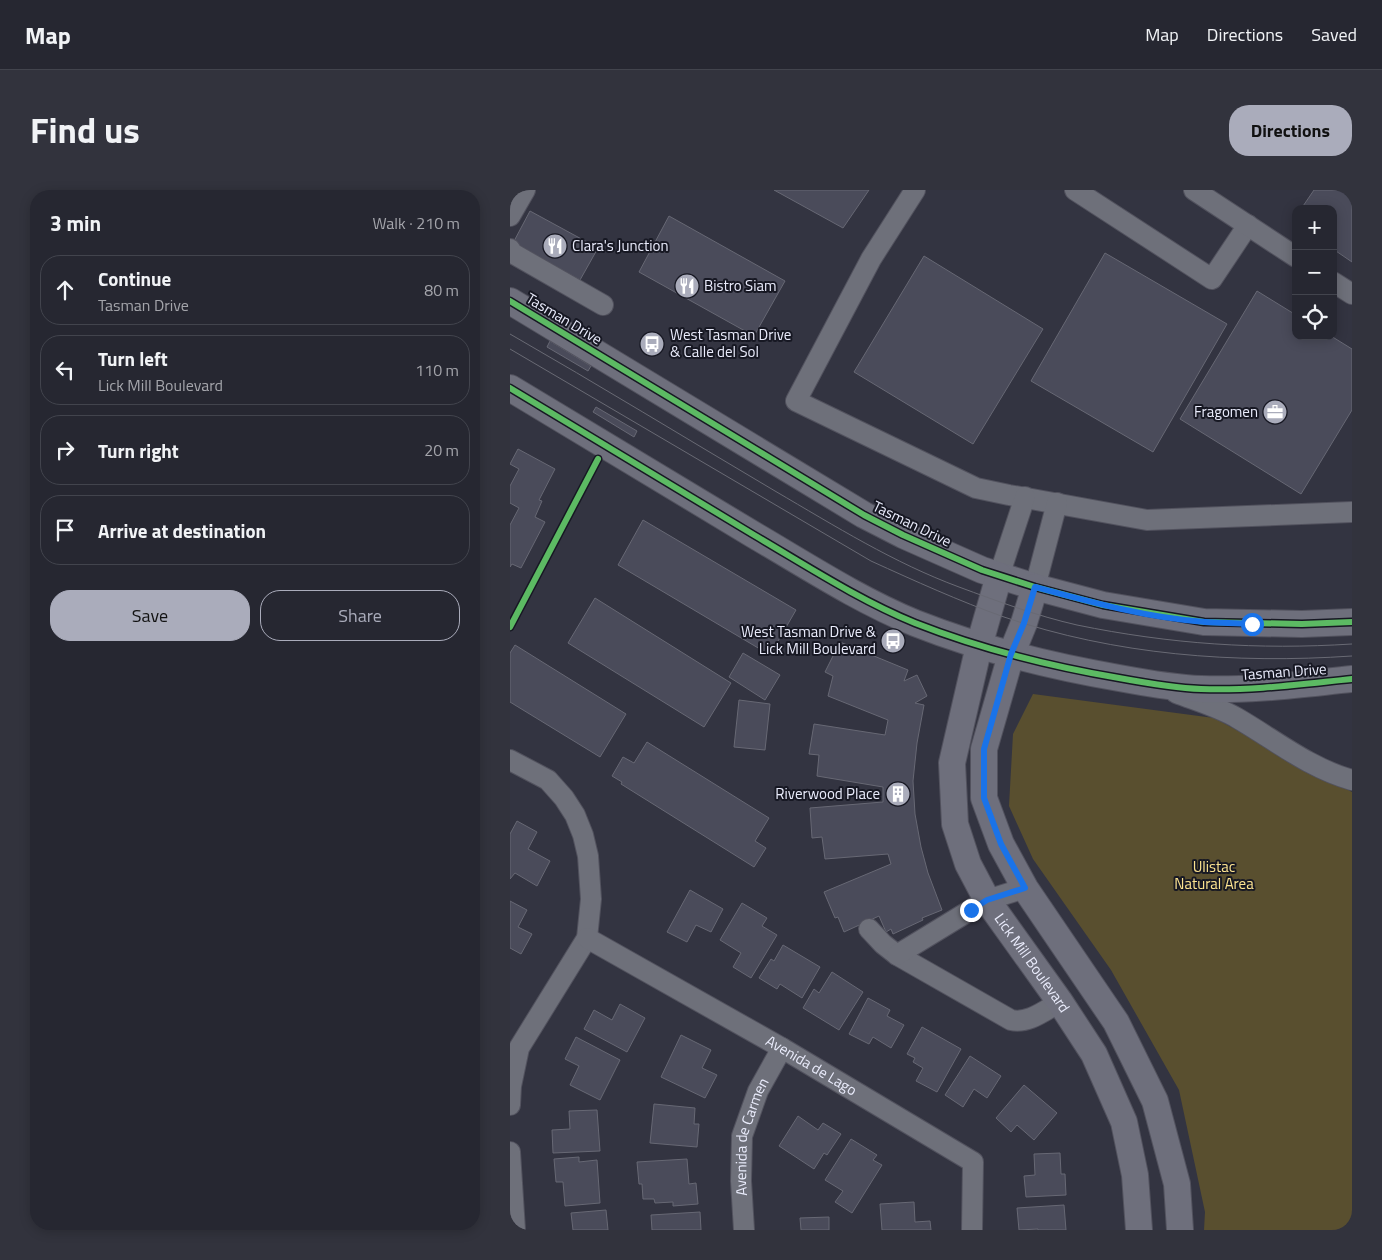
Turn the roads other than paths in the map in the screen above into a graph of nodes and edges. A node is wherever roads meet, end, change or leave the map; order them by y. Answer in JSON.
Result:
{"nodes":[{"id":1,"x":525,"y":190,"type":"edge"},
{"id":2,"x":915,"y":190,"type":"edge"},
{"id":3,"x":1075,"y":190,"type":"edge"},
{"id":4,"x":1194,"y":190,"type":"edge"},
{"id":5,"x":510,"y":216,"type":"edge"},
{"id":6,"x":1248,"y":225,"type":"junction"},
{"id":7,"x":510,"y":248,"type":"edge"},
{"id":8,"x":1292,"y":254,"type":"edge"},
{"id":9,"x":1337,"y":285,"type":"edge"},
{"id":10,"x":1352,"y":294,"type":"edge"},
{"id":11,"x":510,"y":301,"type":"edge"},
{"id":12,"x":604,"y":305,"type":"dead end"},
{"id":13,"x":510,"y":388,"type":"edge"},
{"id":14,"x":1025,"y":498,"type":"junction"},
{"id":15,"x":1057,"y":503,"type":"junction"},
{"id":16,"x":1352,"y":512,"type":"edge"},
{"id":17,"x":999,"y":576,"type":"junction"},
{"id":18,"x":1035,"y":587,"type":"junction"},
{"id":19,"x":1352,"y":622,"type":"edge"},
{"id":20,"x":979,"y":646,"type":"junction"},
{"id":21,"x":1011,"y":654,"type":"junction"},
{"id":22,"x":1352,"y":679,"type":"edge"},
{"id":23,"x":1151,"y":684,"type":"junction"},
{"id":24,"x":510,"y":760,"type":"edge"},
{"id":25,"x":1352,"y":780,"type":"edge"},
{"id":26,"x":1025,"y":888,"type":"junction"},
{"id":27,"x":987,"y":900,"type":"junction"},
{"id":28,"x":870,"y":929,"type":"dead end"},
{"id":29,"x":587,"y":938,"type":"junction"},
{"id":30,"x":897,"y":955,"type":"junction"},
{"id":31,"x":1060,"y":1002,"type":"junction"},
{"id":32,"x":782,"y":1048,"type":"junction"},
{"id":33,"x":510,"y":1105,"type":"edge"},
{"id":34,"x":510,"y":1152,"type":"edge"},
{"id":35,"x":515,"y":1230,"type":"edge"},
{"id":36,"x":744,"y":1230,"type":"edge"},
{"id":37,"x":972,"y":1230,"type":"edge"},
{"id":38,"x":1139,"y":1230,"type":"edge"},
{"id":39,"x":1180,"y":1230,"type":"edge"}],
"edges":[{"from":1,"to":5,"type":"street"},
{"from":2,"to":14,"type":"street"},
{"from":3,"to":6,"type":"street"},
{"from":4,"to":6,"type":"street"},
{"from":6,"to":8,"type":"street"},
{"from":7,"to":12,"type":"street"},
{"from":9,"to":10,"type":"street"},
{"from":11,"to":17,"type":"main road","name":"Tasman Drive"},
{"from":13,"to":20,"type":"main road","name":"Tasman Drive"},
{"from":14,"to":15,"type":"street"},
{"from":14,"to":17,"type":"street"},
{"from":15,"to":16,"type":"street"},
{"from":15,"to":18,"type":"street"},
{"from":17,"to":18,"type":"main road","name":"Tasman Drive"},
{"from":17,"to":20,"type":"main road","name":"Lick Mill Boulevard"},
{"from":18,"to":19,"type":"main road","name":"Tasman Drive"},
{"from":18,"to":21,"type":"main road"},
{"from":20,"to":21,"type":"main road","name":"Tasman Drive"},
{"from":20,"to":27,"type":"main road","name":"Lick Mill Boulevard"},
{"from":21,"to":23,"type":"main road","name":"Tasman Drive"},
{"from":21,"to":26,"type":"main road"},
{"from":22,"to":23,"type":"main road","name":"Tasman Drive"},
{"from":23,"to":25,"type":"street"},
{"from":24,"to":29,"type":"street"},
{"from":26,"to":27,"type":"street"},
{"from":26,"to":39,"type":"main road"},
{"from":27,"to":30,"type":"street"},
{"from":27,"to":31,"type":"main road","name":"Lick Mill Boulevard"},
{"from":28,"to":30,"type":"street"},
{"from":29,"to":32,"type":"street","name":"Avenida de Lago"},
{"from":29,"to":33,"type":"street"},
{"from":30,"to":31,"type":"street"},
{"from":31,"to":38,"type":"main road","name":"Lick Mill Boulevard"},
{"from":32,"to":36,"type":"street","name":"Avenida de Carmen"},
{"from":32,"to":37,"type":"street","name":"Avenida de Lago"},
{"from":34,"to":35,"type":"street"}]}
